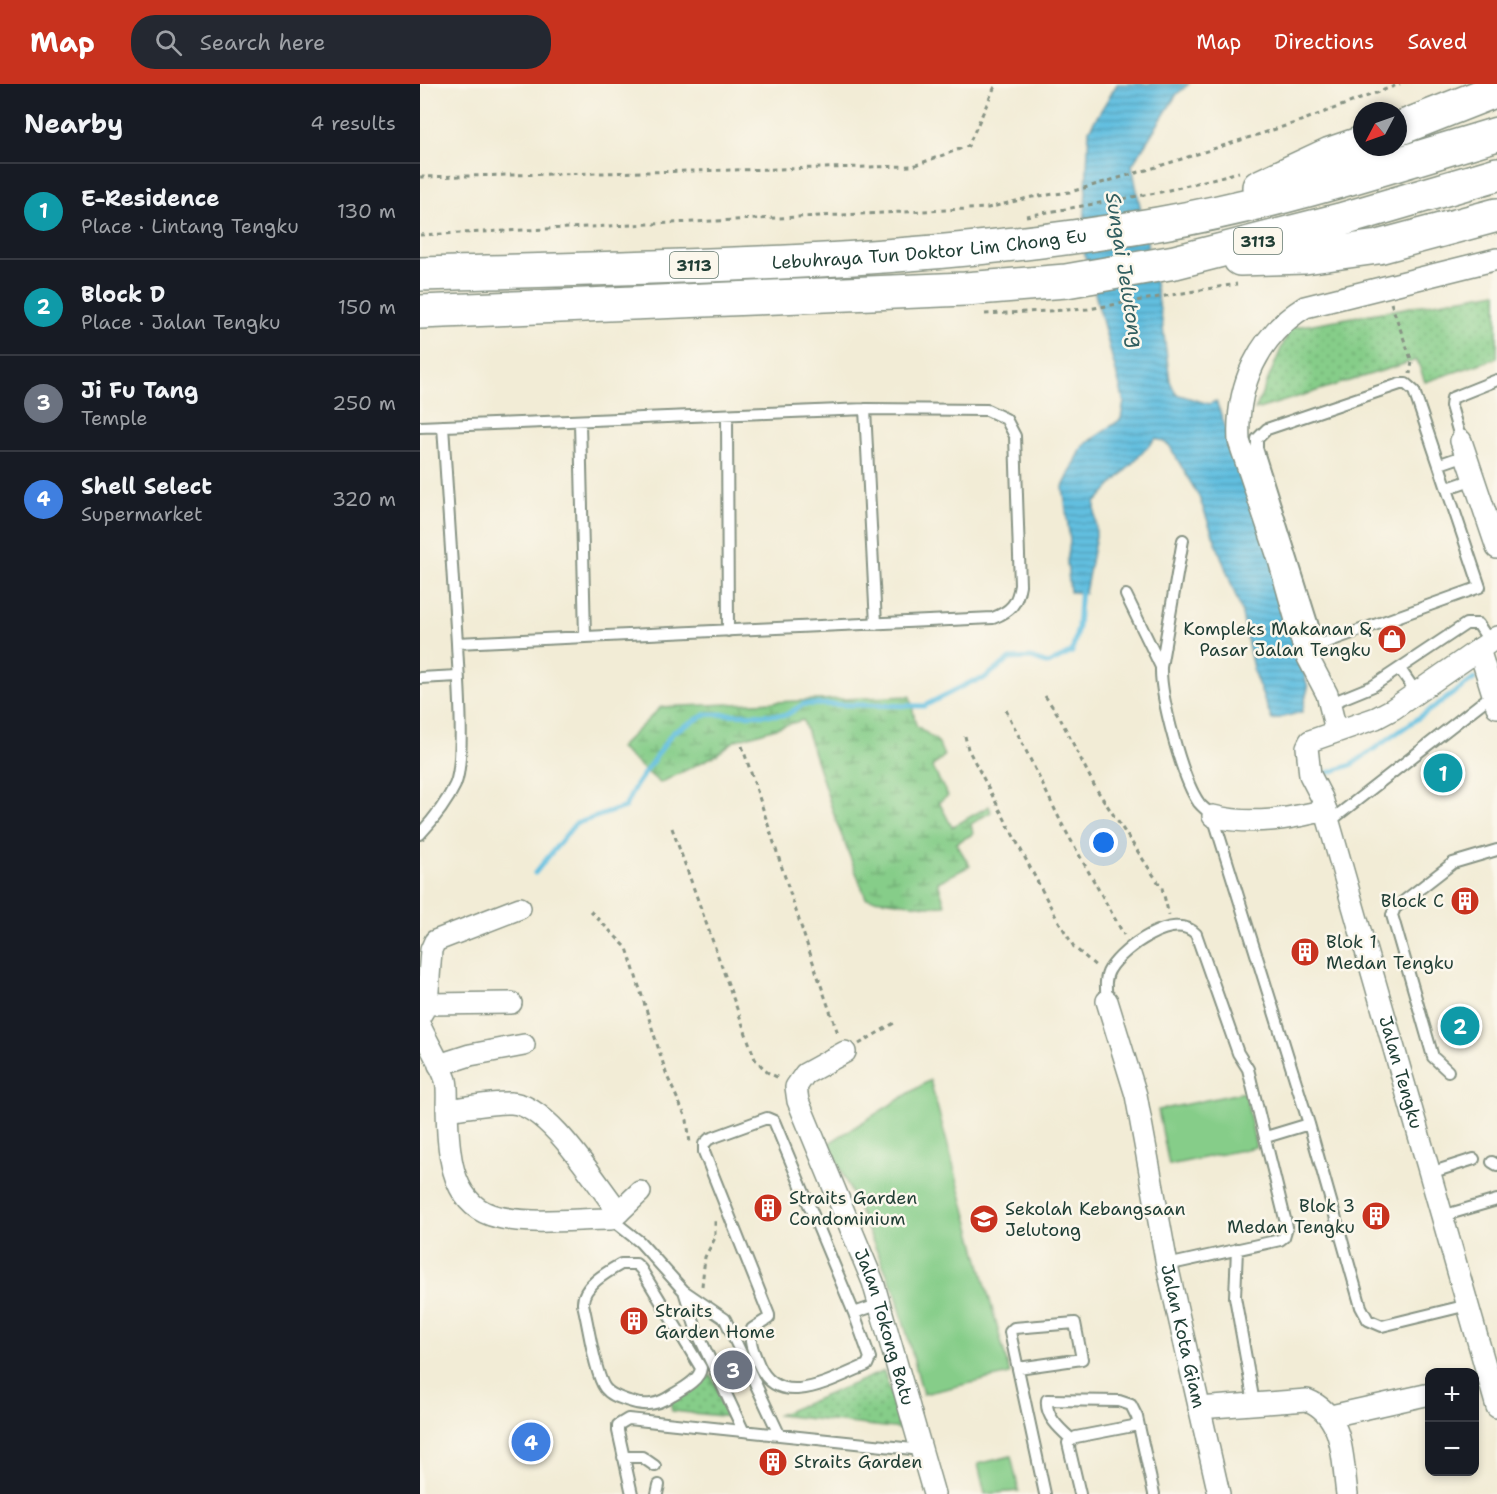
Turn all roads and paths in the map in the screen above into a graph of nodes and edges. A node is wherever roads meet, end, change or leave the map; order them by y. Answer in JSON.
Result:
{"nodes":[{"id":1,"x":996,"y":84,"type":"edge"},
{"id":2,"x":1400,"y":84,"type":"edge"},
{"id":3,"x":1497,"y":90,"type":"edge"},
{"id":4,"x":1407,"y":125,"type":"edge"},
{"id":5,"x":1497,"y":134,"type":"edge"},
{"id":6,"x":1353,"y":146,"type":"edge"},
{"id":7,"x":1497,"y":174,"type":"edge"},
{"id":8,"x":420,"y":177,"type":"edge"},
{"id":9,"x":1161,"y":192,"type":"dead end"},
{"id":10,"x":1068,"y":207,"type":"dead end"},
{"id":11,"x":1497,"y":215,"type":"edge"},
{"id":12,"x":1197,"y":216,"type":"junction"},
{"id":13,"x":420,"y":235,"type":"edge"},
{"id":14,"x":1497,"y":259,"type":"edge"},
{"id":15,"x":1175,"y":262,"type":"junction"},
{"id":16,"x":420,"y":274,"type":"edge"},
{"id":17,"x":1242,"y":283,"type":"dead end"},
{"id":18,"x":1386,"y":287,"type":"junction"},
{"id":19,"x":1088,"y":309,"type":"dead end"},
{"id":20,"x":420,"y":312,"type":"edge"},
{"id":21,"x":1497,"y":380,"type":"edge"},
{"id":22,"x":1406,"y":384,"type":"junction"},
{"id":23,"x":865,"y":409,"type":"junction"},
{"id":24,"x":727,"y":416,"type":"junction"},
{"id":25,"x":580,"y":422,"type":"junction"},
{"id":26,"x":443,"y":426,"type":"junction"},
{"id":27,"x":420,"y":427,"type":"edge"},
{"id":28,"x":1463,"y":448,"type":"junction"},
{"id":29,"x":1440,"y":464,"type":"junction"},
{"id":30,"x":1474,"y":479,"type":"junction"},
{"id":31,"x":1448,"y":488,"type":"junction"},
{"id":32,"x":1495,"y":535,"type":"edge"},
{"id":33,"x":1183,"y":540,"type":"dead end"},
{"id":34,"x":1126,"y":595,"type":"dead end"},
{"id":35,"x":876,"y":624,"type":"junction"},
{"id":36,"x":728,"y":631,"type":"junction"},
{"id":37,"x":585,"y":637,"type":"junction"},
{"id":38,"x":457,"y":643,"type":"junction"},
{"id":39,"x":1489,"y":643,"type":"edge"},
{"id":40,"x":1319,"y":645,"type":"junction"},
{"id":41,"x":1161,"y":667,"type":"junction"},
{"id":42,"x":1312,"y":667,"type":"junction"},
{"id":43,"x":1400,"y":669,"type":"junction"},
{"id":44,"x":458,"y":676,"type":"junction"},
{"id":45,"x":420,"y":678,"type":"edge"},
{"id":46,"x":1416,"y":692,"type":"junction"},
{"id":47,"x":1044,"y":696,"type":"dead end"},
{"id":48,"x":1495,"y":701,"type":"edge"},
{"id":49,"x":1329,"y":704,"type":"junction"},
{"id":50,"x":1006,"y":710,"type":"dead end"},
{"id":51,"x":1336,"y":730,"type":"junction"},
{"id":52,"x":965,"y":736,"type":"dead end"},
{"id":53,"x":742,"y":746,"type":"dead end"},
{"id":54,"x":1213,"y":816,"type":"junction"},
{"id":55,"x":1328,"y":816,"type":"junction"},
{"id":56,"x":672,"y":828,"type":"dead end"},
{"id":57,"x":420,"y":834,"type":"edge"},
{"id":58,"x":1497,"y":850,"type":"edge"},
{"id":59,"x":520,"y":908,"type":"dead end"},
{"id":60,"x":590,"y":911,"type":"dead end"},
{"id":61,"x":1172,"y":929,"type":"junction"},
{"id":62,"x":1131,"y":947,"type":"junction"},
{"id":63,"x":1107,"y":977,"type":"junction"},
{"id":64,"x":1107,"y":1001,"type":"joint"},
{"id":65,"x":511,"y":1003,"type":"dead end"},
{"id":66,"x":424,"y":1010,"type":"edge"},
{"id":67,"x":894,"y":1023,"type":"dead end"},
{"id":68,"x":420,"y":1026,"type":"edge"},
{"id":69,"x":524,"y":1045,"type":"dead end"},
{"id":70,"x":845,"y":1052,"type":"junction"},
{"id":71,"x":439,"y":1065,"type":"junction"},
{"id":72,"x":1448,"y":1071,"type":"dead end"},
{"id":73,"x":796,"y":1087,"type":"junction"},
{"id":74,"x":447,"y":1110,"type":"junction"},
{"id":75,"x":1309,"y":1124,"type":"junction"},
{"id":76,"x":1266,"y":1137,"type":"junction"},
{"id":77,"x":690,"y":1144,"type":"dead end"},
{"id":78,"x":1474,"y":1159,"type":"dead end"},
{"id":79,"x":1430,"y":1173,"type":"junction"},
{"id":80,"x":640,"y":1192,"type":"dead end"},
{"id":81,"x":1497,"y":1200,"type":"edge"},
{"id":82,"x":711,"y":1211,"type":"dead end"},
{"id":83,"x":615,"y":1216,"type":"junction"},
{"id":84,"x":1442,"y":1216,"type":"junction"},
{"id":85,"x":1237,"y":1249,"type":"junction"},
{"id":86,"x":1167,"y":1265,"type":"junction"},
{"id":87,"x":684,"y":1291,"type":"junction"},
{"id":88,"x":700,"y":1303,"type":"junction"},
{"id":89,"x":880,"y":1304,"type":"junction"},
{"id":90,"x":1468,"y":1305,"type":"junction"},
{"id":91,"x":854,"y":1313,"type":"junction"},
{"id":92,"x":1018,"y":1368,"type":"junction"},
{"id":93,"x":1482,"y":1382,"type":"edge"},
{"id":94,"x":1425,"y":1395,"type":"edge"},
{"id":95,"x":1254,"y":1403,"type":"junction"},
{"id":96,"x":639,"y":1405,"type":"junction"},
{"id":97,"x":1497,"y":1407,"type":"edge"},
{"id":98,"x":1199,"y":1408,"type":"junction"},
{"id":99,"x":1331,"y":1416,"type":"junction"},
{"id":100,"x":639,"y":1419,"type":"junction"},
{"id":101,"x":1138,"y":1425,"type":"junction"},
{"id":102,"x":743,"y":1430,"type":"junction"},
{"id":103,"x":779,"y":1434,"type":"junction"},
{"id":104,"x":1071,"y":1439,"type":"junction"},
{"id":105,"x":922,"y":1450,"type":"junction"},
{"id":106,"x":623,"y":1456,"type":"junction"},
{"id":107,"x":655,"y":1466,"type":"dead end"},
{"id":108,"x":632,"y":1494,"type":"edge"},
{"id":109,"x":934,"y":1494,"type":"edge"},
{"id":110,"x":1045,"y":1494,"type":"edge"},
{"id":111,"x":1080,"y":1494,"type":"edge"},
{"id":112,"x":1154,"y":1494,"type":"edge"},
{"id":113,"x":1219,"y":1494,"type":"edge"},
{"id":114,"x":1347,"y":1494,"type":"edge"}],
"edges":[{"from":1,"to":8,"type":"path"},
{"from":2,"to":13,"type":"path"},
{"from":3,"to":4,"type":"highway"},
{"from":5,"to":12,"type":"highway","name":"Lebuhraya Tun Doktor Lim Chong Eu","number":"3113"},
{"from":6,"to":12,"type":"highway"},
{"from":7,"to":15,"type":"highway","name":"Lebuhraya Tun Doktor Lim Chong Eu","number":"3113"},
{"from":9,"to":10,"type":"path"},
{"from":11,"to":15,"type":"highway"},
{"from":12,"to":16,"type":"highway","name":"Lebuhraya Tun Doktor Lim Chong Eu","number":"3113"},
{"from":14,"to":18,"type":"street"},
{"from":15,"to":20,"type":"highway","name":"Lebuhraya Tun Doktor Lim Chong Eu","number":"3113"},
{"from":17,"to":19,"type":"path"},
{"from":18,"to":22,"type":"path"},
{"from":18,"to":42,"type":"street"},
{"from":21,"to":28,"type":"lane"},
{"from":22,"to":29,"type":"lane"},
{"from":22,"to":40,"type":"lane"},
{"from":23,"to":24,"type":"lane"},
{"from":23,"to":35,"type":"lane"},
{"from":23,"to":35,"type":"lane"},
{"from":24,"to":25,"type":"lane"},
{"from":24,"to":36,"type":"lane"},
{"from":25,"to":26,"type":"lane"},
{"from":25,"to":37,"type":"lane"},
{"from":26,"to":27,"type":"lane"},
{"from":26,"to":38,"type":"lane"},
{"from":28,"to":29,"type":"lane"},
{"from":28,"to":30,"type":"street"},
{"from":29,"to":31,"type":"lane"},
{"from":30,"to":31,"type":"lane"},
{"from":30,"to":32,"type":"street"},
{"from":31,"to":40,"type":"lane"},
{"from":33,"to":41,"type":"lane"},
{"from":34,"to":41,"type":"lane"},
{"from":35,"to":36,"type":"lane"},
{"from":36,"to":37,"type":"lane"},
{"from":37,"to":38,"type":"lane"},
{"from":38,"to":44,"type":"lane"},
{"from":39,"to":43,"type":"lane"},
{"from":39,"to":46,"type":"street"},
{"from":39,"to":48,"type":"street"},
{"from":40,"to":42,"type":"lane"},
{"from":41,"to":54,"type":"lane"},
{"from":42,"to":49,"type":"street"},
{"from":43,"to":46,"type":"lane"},
{"from":43,"to":49,"type":"lane"},
{"from":44,"to":45,"type":"lane"},
{"from":44,"to":57,"type":"lane"},
{"from":46,"to":51,"type":"street"},
{"from":47,"to":61,"type":"path"},
{"from":48,"to":55,"type":"lane"},
{"from":49,"to":51,"type":"street"},
{"from":50,"to":62,"type":"path"},
{"from":51,"to":55,"type":"street","name":"Jalan Tengku"},
{"from":52,"to":63,"type":"path"},
{"from":53,"to":70,"type":"path"},
{"from":54,"to":55,"type":"street"},
{"from":54,"to":75,"type":"lane"},
{"from":55,"to":79,"type":"street","name":"Jalan Tengku"},
{"from":56,"to":73,"type":"path"},
{"from":58,"to":72,"type":"lane"},
{"from":59,"to":66,"type":"street"},
{"from":60,"to":77,"type":"path"},
{"from":61,"to":62,"type":"lane"},
{"from":61,"to":76,"type":"lane"},
{"from":62,"to":63,"type":"lane"},
{"from":63,"to":64,"type":"lane"},
{"from":64,"to":86,"type":"street","name":"Jalan Kota Giam"},
{"from":65,"to":66,"type":"street"},
{"from":67,"to":70,"type":"path"},
{"from":68,"to":71,"type":"street"},
{"from":69,"to":71,"type":"street"},
{"from":70,"to":73,"type":"street"},
{"from":71,"to":74,"type":"street"},
{"from":73,"to":89,"type":"street","name":"Jalan Tokong Batu"},
{"from":74,"to":83,"type":"street"},
{"from":74,"to":83,"type":"street"},
{"from":75,"to":76,"type":"lane"},
{"from":75,"to":90,"type":"lane"},
{"from":76,"to":85,"type":"lane"},
{"from":78,"to":79,"type":"lane"},
{"from":79,"to":84,"type":"street","name":"Jalan Tengku"},
{"from":80,"to":83,"type":"street"},
{"from":81,"to":84,"type":"lane"},
{"from":82,"to":88,"type":"path"},
{"from":83,"to":87,"type":"lane"},
{"from":84,"to":90,"type":"street","name":"Jalan Tengku"},
{"from":85,"to":86,"type":"lane"},
{"from":85,"to":95,"type":"lane"},
{"from":86,"to":98,"type":"street","name":"Jalan Kota Giam"},
{"from":87,"to":88,"type":"lane"},
{"from":87,"to":102,"type":"lane"},
{"from":88,"to":103,"type":"lane"},
{"from":89,"to":91,"type":"lane"},
{"from":89,"to":105,"type":"street","name":"Jalan Tokong Batu"},
{"from":90,"to":93,"type":"street","name":"Jalan Tengku"},
{"from":91,"to":91,"type":"lane"},
{"from":92,"to":92,"type":"lane"},
{"from":92,"to":110,"type":"lane"},
{"from":93,"to":97,"type":"street","name":"Jalan Tengku"},
{"from":94,"to":99,"type":"street"},
{"from":95,"to":98,"type":"street"},
{"from":95,"to":99,"type":"street"},
{"from":96,"to":96,"type":"lane"},
{"from":96,"to":100,"type":"lane"},
{"from":98,"to":113,"type":"street","name":"Jalan Kota Giam"},
{"from":99,"to":114,"type":"street"},
{"from":100,"to":102,"type":"lane"},
{"from":100,"to":106,"type":"lane"},
{"from":101,"to":104,"type":"lane"},
{"from":101,"to":104,"type":"lane"},
{"from":101,"to":112,"type":"lane"},
{"from":102,"to":103,"type":"lane"},
{"from":103,"to":105,"type":"lane"},
{"from":104,"to":111,"type":"lane"},
{"from":105,"to":109,"type":"street","name":"Jalan Tokong Batu"},
{"from":106,"to":107,"type":"lane"},
{"from":106,"to":108,"type":"lane"}]}
